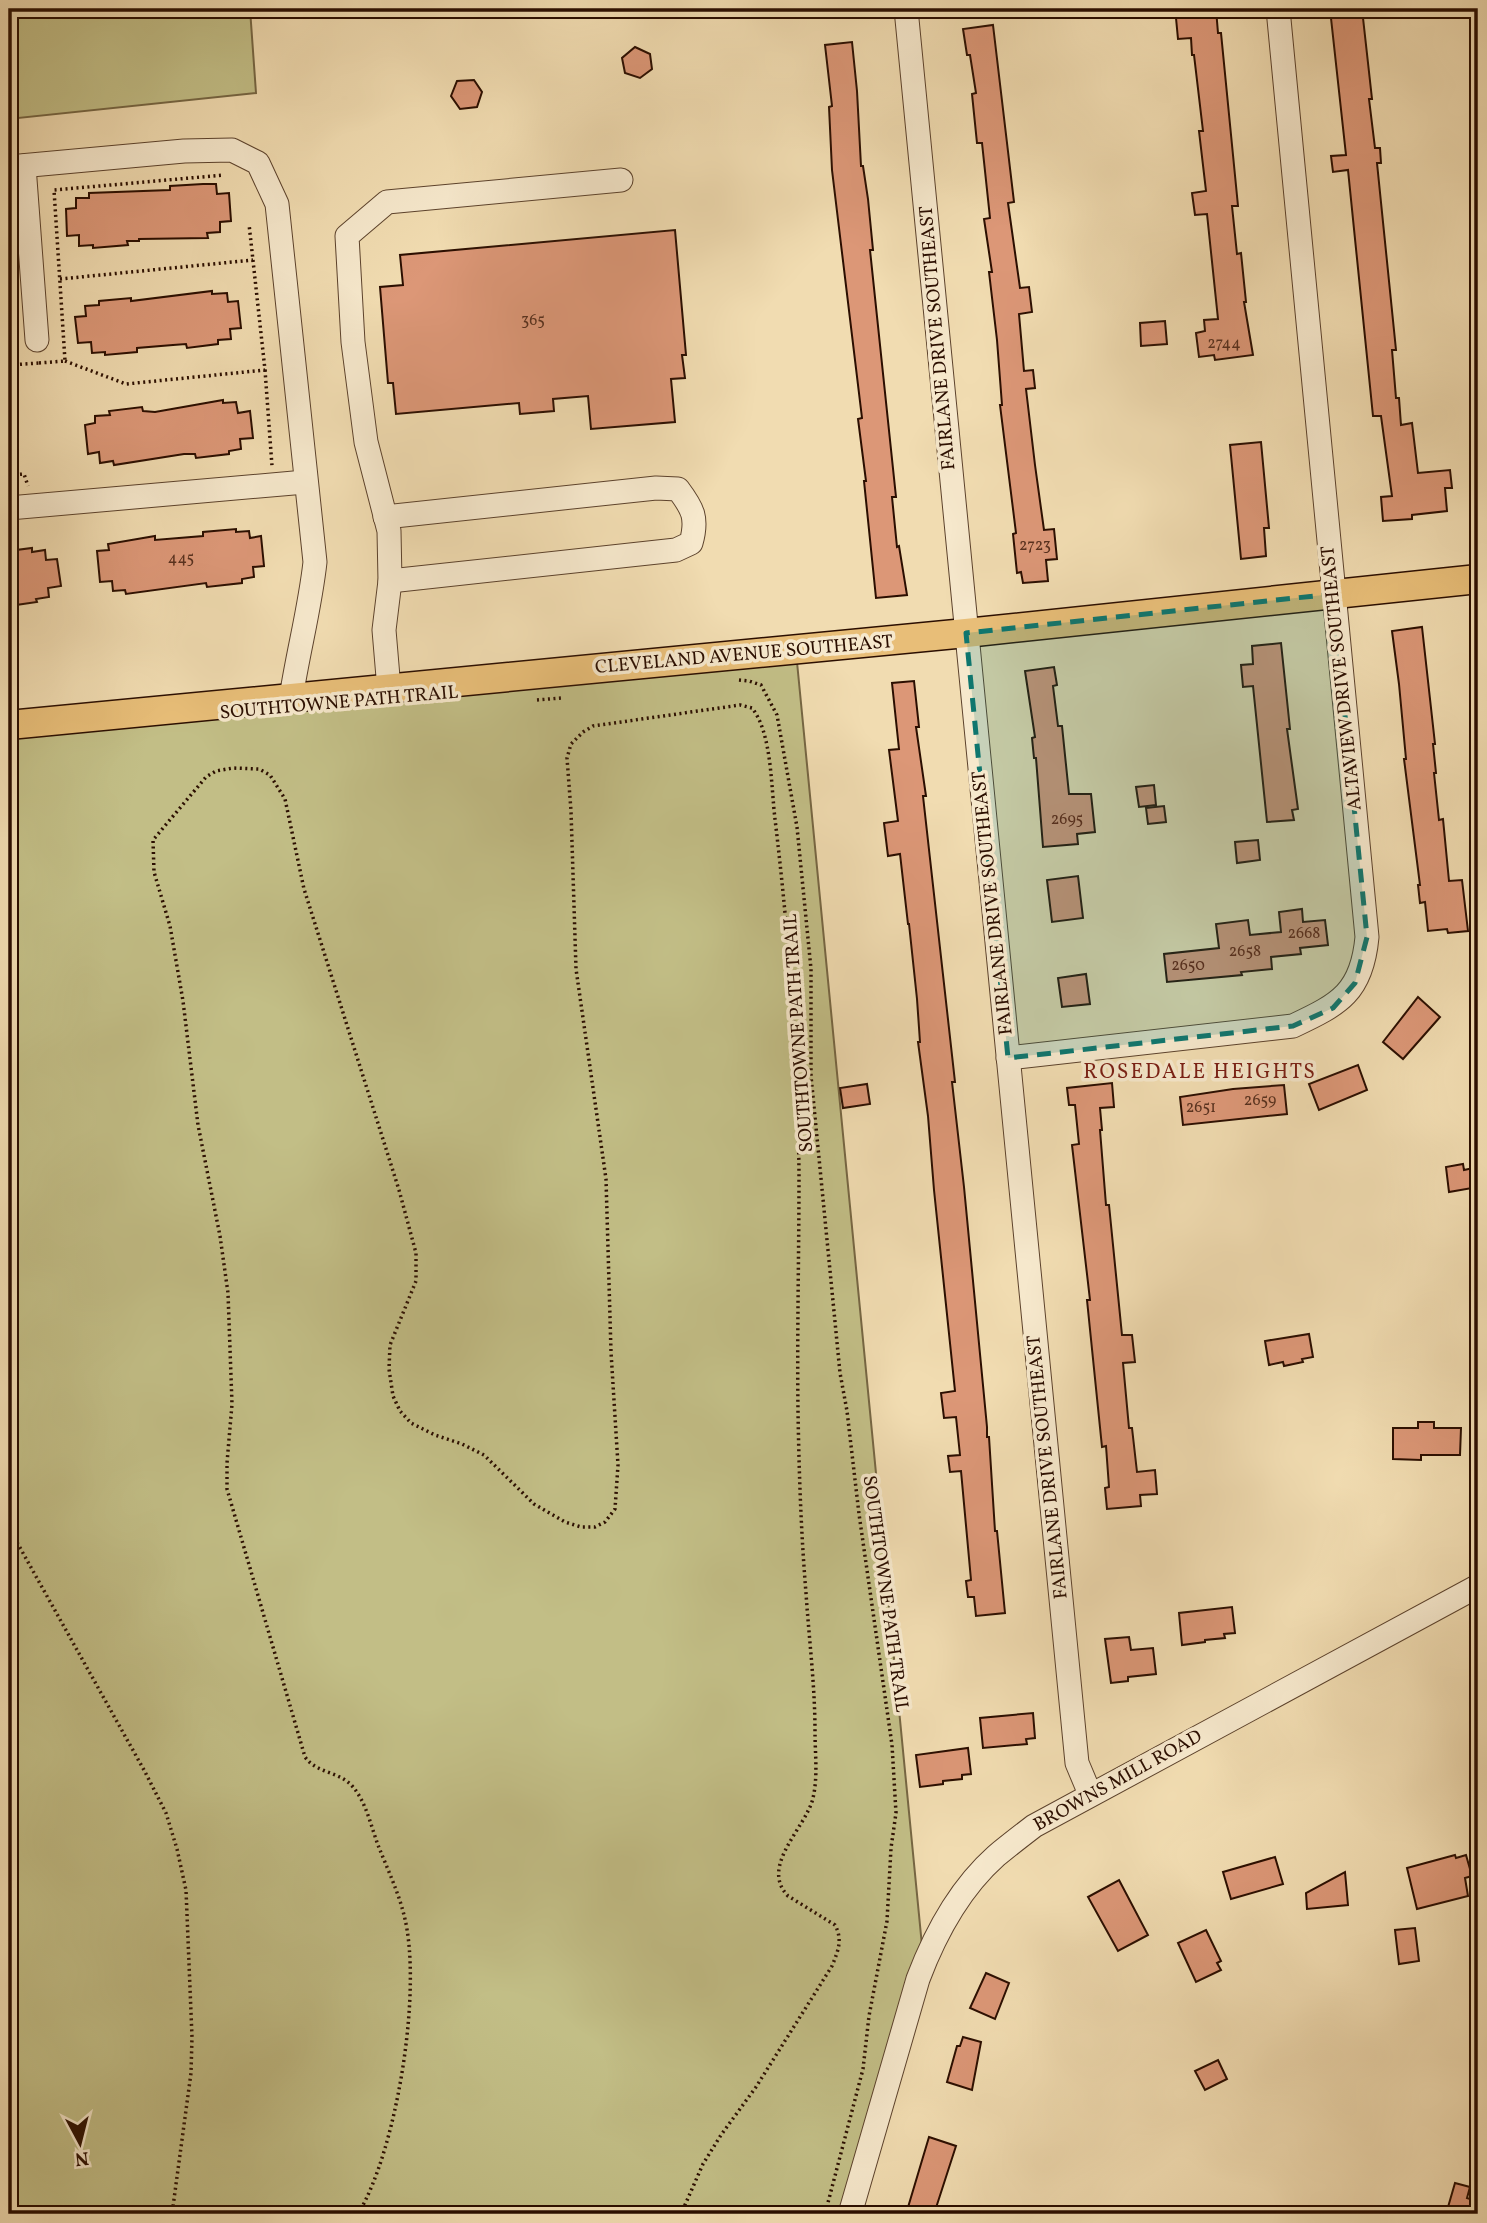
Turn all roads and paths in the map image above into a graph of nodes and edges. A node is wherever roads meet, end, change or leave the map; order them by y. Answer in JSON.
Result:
{"nodes":[{"id":1,"x":906,"y":9,"type":"edge"},
{"id":2,"x":1278,"y":9,"type":"edge"},
{"id":3,"x":16,"y":167,"type":"edge"},
{"id":4,"x":224,"y":175,"type":"dead end"},
{"id":5,"x":621,"y":180,"type":"dead end"},
{"id":6,"x":249,"y":224,"type":"dead end"},
{"id":7,"x":253,"y":260,"type":"junction"},
{"id":8,"x":60,"y":279,"type":"junction"},
{"id":9,"x":38,"y":351,"type":"joint"},
{"id":10,"x":65,"y":361,"type":"junction"},
{"id":11,"x":265,"y":370,"type":"junction"},
{"id":12,"x":272,"y":466,"type":"dead end"},
{"id":13,"x":9,"y":475,"type":"edge"},
{"id":14,"x":305,"y":482,"type":"junction"},
{"id":15,"x":29,"y":489,"type":"dead end"},
{"id":16,"x":9,"y":508,"type":"edge"},
{"id":17,"x":385,"y":517,"type":"junction"},
{"id":18,"x":1478,"y":579,"type":"edge"},
{"id":19,"x":390,"y":581,"type":"junction"},
{"id":20,"x":1334,"y":594,"type":"junction"},
{"id":21,"x":966,"y":633,"type":"junction"},
{"id":22,"x":733,"y":680,"type":"dead end"},
{"id":23,"x":389,"y":689,"type":"junction"},
{"id":24,"x":571,"y":697,"type":"dead end"},
{"id":25,"x":291,"y":698,"type":"junction"},
{"id":26,"x":531,"y":701,"type":"dead end"},
{"id":27,"x":9,"y":725,"type":"edge"},
{"id":28,"x":1008,"y":1058,"type":"junction"},
{"id":29,"x":9,"y":1528,"type":"edge"},
{"id":30,"x":1478,"y":1586,"type":"edge"},
{"id":31,"x":1090,"y":1794,"type":"junction"},
{"id":32,"x":172,"y":2214,"type":"edge"},
{"id":33,"x":358,"y":2214,"type":"edge"},
{"id":34,"x":681,"y":2214,"type":"edge"},
{"id":35,"x":825,"y":2214,"type":"edge"},
{"id":36,"x":850,"y":2214,"type":"edge"}],
"edges":[{"from":1,"to":21,"type":"street","name":"FAIRLANE DRIVE SOUTHEAST"},
{"from":2,"to":20,"type":"street","name":"ALTAVIEW DRIVE SOUTHEAST"},
{"from":3,"to":9,"type":"street"},
{"from":3,"to":14,"type":"street"},
{"from":4,"to":8,"type":"path"},
{"from":5,"to":17,"type":"street"},
{"from":6,"to":7,"type":"path"},
{"from":7,"to":8,"type":"path"},
{"from":7,"to":11,"type":"path"},
{"from":8,"to":10,"type":"path"},
{"from":9,"to":10,"type":"path"},
{"from":10,"to":11,"type":"path"},
{"from":11,"to":12,"type":"path"},
{"from":13,"to":15,"type":"path"},
{"from":14,"to":16,"type":"street"},
{"from":14,"to":25,"type":"street"},
{"from":17,"to":19,"type":"street"},
{"from":17,"to":19,"type":"street"},
{"from":18,"to":20,"type":"main road","name":"CLEVELAND AVENUE SOUTHEAST"},
{"from":19,"to":23,"type":"street"},
{"from":20,"to":21,"type":"main road","name":"CLEVELAND AVENUE SOUTHEAST"},
{"from":20,"to":28,"type":"street","name":"ALTAVIEW DRIVE SOUTHEAST"},
{"from":21,"to":23,"type":"main road","name":"CLEVELAND AVENUE SOUTHEAST"},
{"from":21,"to":28,"type":"street","name":"FAIRLANE DRIVE SOUTHEAST"},
{"from":22,"to":35,"type":"path","name":"SOUTHTOWNE PATH TRAIL"},
{"from":23,"to":25,"type":"main road","name":"CLEVELAND AVENUE SOUTHEAST"},
{"from":24,"to":26,"type":"path"},
{"from":25,"to":27,"type":"main road","name":"CLEVELAND AVENUE SOUTHEAST"},
{"from":28,"to":31,"type":"street","name":"FAIRLANE DRIVE SOUTHEAST"},
{"from":29,"to":32,"type":"path"},
{"from":30,"to":31,"type":"street","name":"BROWNS MILL ROAD"},
{"from":31,"to":36,"type":"street","name":"BROWNS MILL ROAD"},
{"from":33,"to":34,"type":"path"}]}
